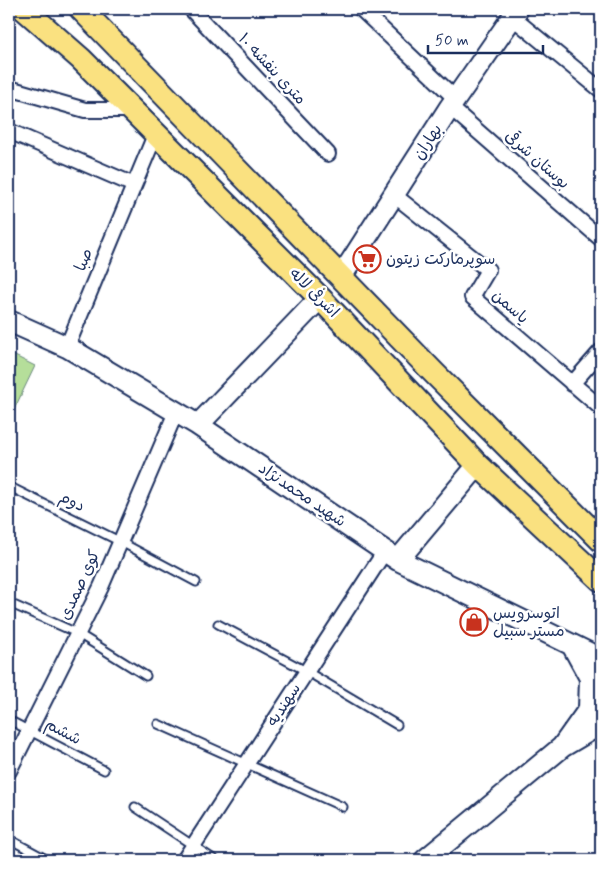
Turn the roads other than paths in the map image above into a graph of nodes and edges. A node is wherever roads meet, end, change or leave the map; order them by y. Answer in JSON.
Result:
{"nodes":[{"id":1,"x":24,"y":9,"type":"edge"},
{"id":2,"x":81,"y":9,"type":"edge"},
{"id":3,"x":191,"y":9,"type":"edge"},
{"id":4,"x":361,"y":9,"type":"edge"},
{"id":5,"x":515,"y":13,"type":"edge"},
{"id":6,"x":9,"y":88,"type":"edge"},
{"id":7,"x":601,"y":90,"type":"edge"},
{"id":8,"x":453,"y":103,"type":"junction"},
{"id":9,"x":132,"y":110,"type":"junction"},
{"id":10,"x":9,"y":131,"type":"edge"},
{"id":11,"x":155,"y":135,"type":"junction"},
{"id":12,"x":328,"y":154,"type":"dead end"},
{"id":13,"x":134,"y":185,"type":"junction"},
{"id":14,"x":394,"y":195,"type":"junction"},
{"id":15,"x":601,"y":239,"type":"edge"},
{"id":16,"x":341,"y":277,"type":"junction"},
{"id":17,"x":320,"y":298,"type":"junction"},
{"id":18,"x":9,"y":321,"type":"edge"},
{"id":19,"x":66,"y":347,"type":"junction"},
{"id":20,"x":601,"y":351,"type":"edge"},
{"id":21,"x":572,"y":384,"type":"junction"},
{"id":22,"x":601,"y":408,"type":"edge"},
{"id":23,"x":176,"y":412,"type":"junction"},
{"id":24,"x":198,"y":425,"type":"junction"},
{"id":25,"x":478,"y":465,"type":"junction"},
{"id":26,"x":12,"y":488,"type":"dead end"},
{"id":27,"x":601,"y":540,"type":"edge"},
{"id":28,"x":119,"y":541,"type":"junction"},
{"id":29,"x":392,"y":555,"type":"junction"},
{"id":30,"x":601,"y":580,"type":"edge"},
{"id":31,"x":196,"y":582,"type":"dead end"},
{"id":32,"x":9,"y":603,"type":"edge"},
{"id":33,"x":218,"y":624,"type":"dead end"},
{"id":34,"x":77,"y":633,"type":"junction"},
{"id":35,"x":572,"y":645,"type":"junction"},
{"id":36,"x":601,"y":659,"type":"edge"},
{"id":37,"x":306,"y":671,"type":"junction"},
{"id":38,"x":146,"y":676,"type":"dead end"},
{"id":39,"x":9,"y":720,"type":"edge"},
{"id":40,"x":158,"y":724,"type":"dead end"},
{"id":41,"x":601,"y":724,"type":"edge"},
{"id":42,"x":397,"y":725,"type":"dead end"},
{"id":43,"x":29,"y":730,"type":"junction"},
{"id":44,"x":562,"y":747,"type":"junction"},
{"id":45,"x":246,"y":763,"type":"junction"},
{"id":46,"x":104,"y":770,"type":"dead end"},
{"id":47,"x":9,"y":771,"type":"edge"},
{"id":48,"x":343,"y":807,"type":"dead end"},
{"id":49,"x":135,"y":808,"type":"dead end"},
{"id":50,"x":9,"y":839,"type":"edge"},
{"id":51,"x":194,"y":844,"type":"junction"},
{"id":52,"x":48,"y":860,"type":"edge"},
{"id":53,"x":184,"y":860,"type":"edge"},
{"id":54,"x":215,"y":860,"type":"edge"},
{"id":55,"x":425,"y":860,"type":"edge"}],
"edges":[{"from":1,"to":9,"type":"main road","name":"اشرفی لاله"},
{"from":2,"to":16,"type":"main road","name":"اشرفی لاله"},
{"from":3,"to":12,"type":"street","name":"۱۰ متری بنفشه"},
{"from":4,"to":8,"type":"street","name":"بوستان شرقی"},
{"from":5,"to":7,"type":"street"},
{"from":5,"to":8,"type":"main road","name":"بهاران"},
{"from":6,"to":9,"type":"street"},
{"from":8,"to":14,"type":"main road","name":"بهاران"},
{"from":8,"to":15,"type":"street","name":"بوستان شرقی"},
{"from":9,"to":11,"type":"main road","name":"اشرفی لاله"},
{"from":10,"to":13,"type":"street"},
{"from":11,"to":13,"type":"street","name":"صبا"},
{"from":11,"to":17,"type":"main road","name":"اشرفی لاله"},
{"from":13,"to":19,"type":"street","name":"صبا"},
{"from":14,"to":16,"type":"main road","name":"بهاران"},
{"from":14,"to":21,"type":"street","name":"یاسمن"},
{"from":16,"to":27,"type":"main road","name":"اشرفی لاله"},
{"from":17,"to":24,"type":"main road"},
{"from":17,"to":25,"type":"main road","name":"اشرفی لاله"},
{"from":18,"to":19,"type":"main road","name":"شهید محمدنژاد"},
{"from":19,"to":23,"type":"main road","name":"شهید محمدنژاد"},
{"from":20,"to":21,"type":"street"},
{"from":21,"to":22,"type":"street"},
{"from":23,"to":24,"type":"main road","name":"شهید محمدنژاد"},
{"from":23,"to":28,"type":"street","name":"کوی صمدی"},
{"from":24,"to":29,"type":"main road","name":"شهید محمدنژاد"},
{"from":25,"to":29,"type":"main road"},
{"from":25,"to":30,"type":"main road","name":"اشرفی لاله"},
{"from":26,"to":28,"type":"lane","name":"دوم"},
{"from":28,"to":31,"type":"lane","name":"دوم"},
{"from":28,"to":34,"type":"street","name":"کوی صمدی"},
{"from":29,"to":35,"type":"main road","name":"شهید محمدنژاد"},
{"from":29,"to":37,"type":"street","name":"سهندیه"},
{"from":32,"to":34,"type":"lane"},
{"from":33,"to":37,"type":"lane"},
{"from":34,"to":38,"type":"lane"},
{"from":34,"to":43,"type":"street","name":"کوی صمدی"},
{"from":35,"to":36,"type":"main road","name":"شهید محمدنژاد"},
{"from":35,"to":44,"type":"main road"},
{"from":37,"to":42,"type":"lane"},
{"from":37,"to":45,"type":"street","name":"سهندیه"},
{"from":39,"to":43,"type":"lane","name":"ششم"},
{"from":40,"to":45,"type":"lane"},
{"from":41,"to":44,"type":"main road"},
{"from":43,"to":46,"type":"lane","name":"ششم"},
{"from":43,"to":47,"type":"street","name":"کوی صمدی"},
{"from":44,"to":55,"type":"main road"},
{"from":45,"to":48,"type":"lane"},
{"from":45,"to":51,"type":"street","name":"سهندیه"},
{"from":49,"to":51,"type":"lane"},
{"from":50,"to":52,"type":"lane"},
{"from":51,"to":53,"type":"street","name":"سهندیه"},
{"from":51,"to":54,"type":"lane"}]}
